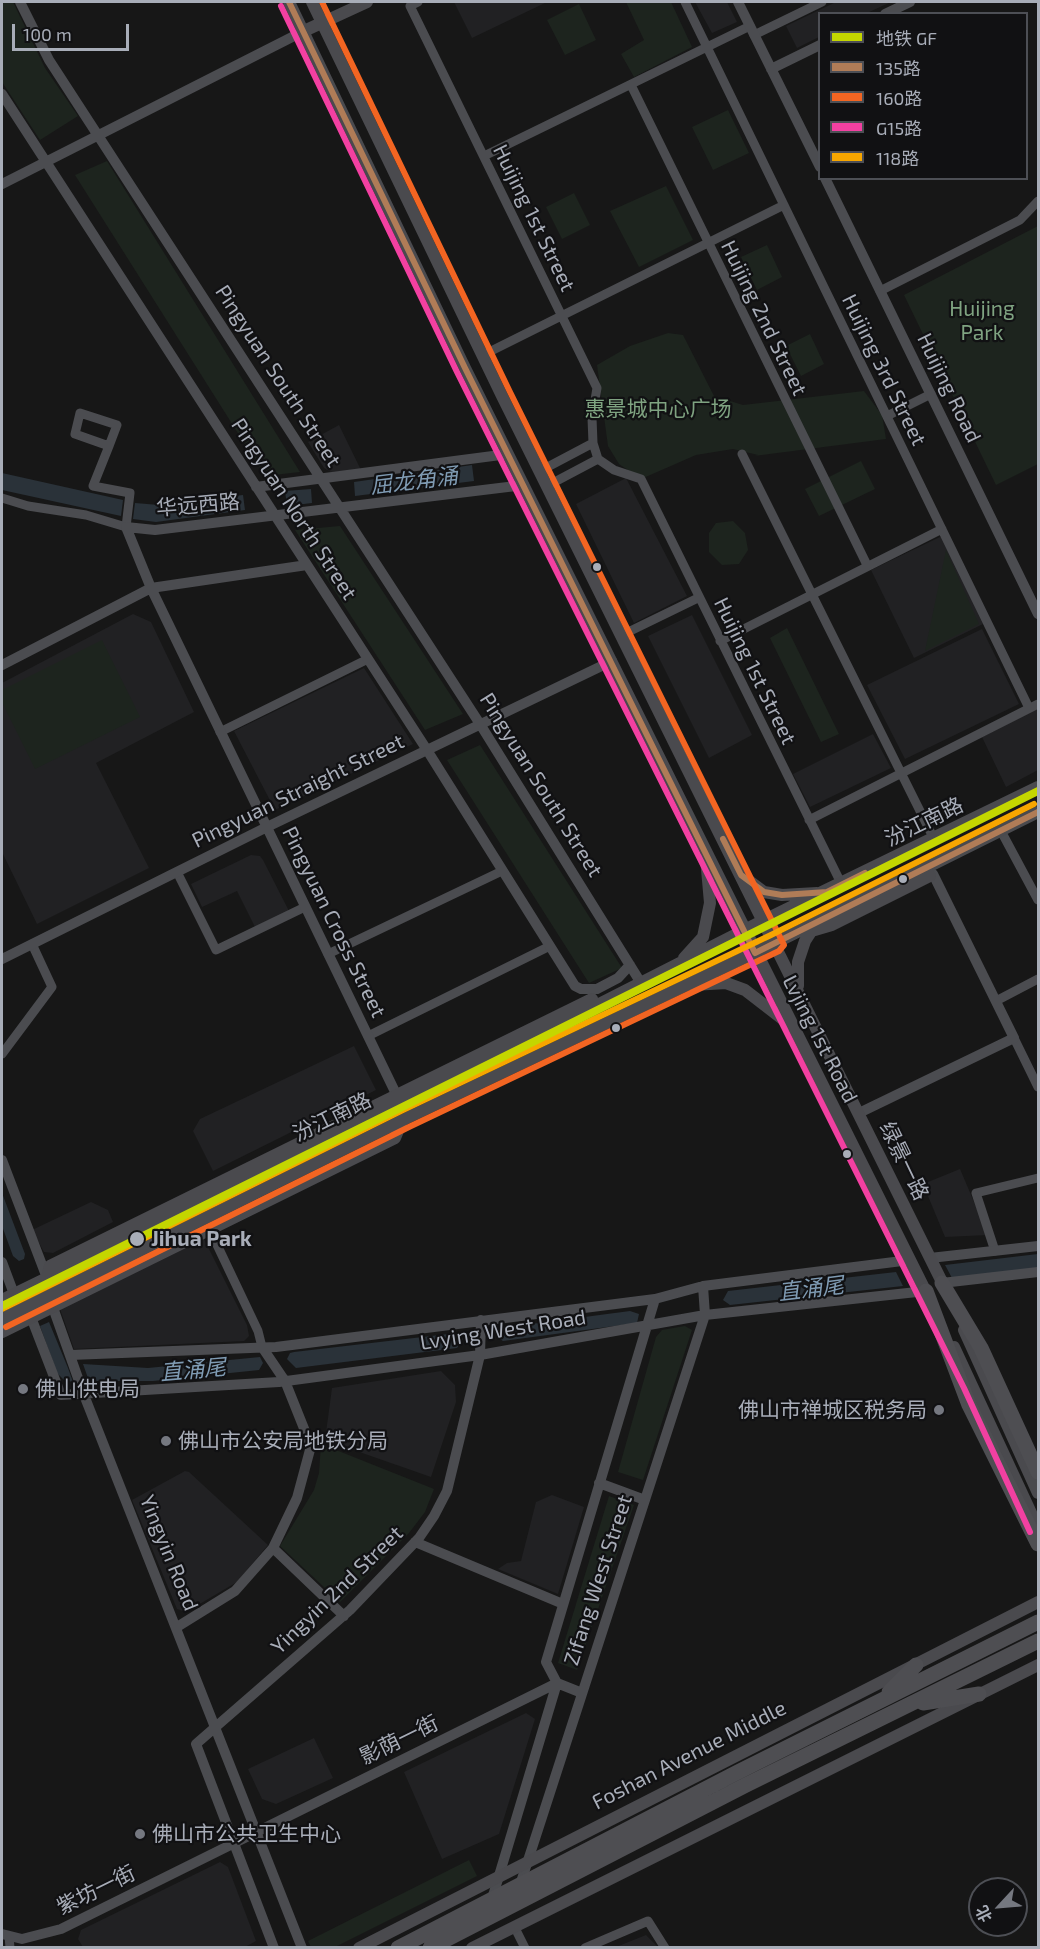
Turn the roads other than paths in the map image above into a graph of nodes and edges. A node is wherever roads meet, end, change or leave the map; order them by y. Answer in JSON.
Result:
{"nodes":[{"id":1,"x":20,"y":2,"type":"edge"},
{"id":2,"x":289,"y":2,"type":"edge"},
{"id":3,"x":312,"y":2,"type":"edge"},
{"id":4,"x":367,"y":2,"type":"edge"},
{"id":5,"x":418,"y":2,"type":"edge"},
{"id":6,"x":685,"y":2,"type":"edge"},
{"id":7,"x":738,"y":2,"type":"edge"},
{"id":8,"x":822,"y":2,"type":"edge"},
{"id":9,"x":910,"y":2,"type":"edge"},
{"id":10,"x":889,"y":12,"type":"edge"},
{"id":11,"x":322,"y":23,"type":"junction"},
{"id":12,"x":752,"y":30,"type":"junction"},
{"id":13,"x":304,"y":32,"type":"junction"},
{"id":14,"x":818,"y":46,"type":"edge"},
{"id":15,"x":707,"y":47,"type":"junction"},
{"id":16,"x":771,"y":69,"type":"junction"},
{"id":17,"x":631,"y":85,"type":"junction"},
{"id":18,"x":2,"y":94,"type":"edge"},
{"id":19,"x":98,"y":135,"type":"junction"},
{"id":20,"x":484,"y":156,"type":"junction"},
{"id":21,"x":46,"y":161,"type":"junction"},
{"id":22,"x":818,"y":165,"type":"edge"},
{"id":23,"x":826,"y":180,"type":"edge"},
{"id":24,"x":2,"y":184,"type":"edge"},
{"id":25,"x":1038,"y":201,"type":"edge"},
{"id":26,"x":784,"y":205,"type":"junction"},
{"id":27,"x":706,"y":242,"type":"junction"},
{"id":28,"x":880,"y":291,"type":"junction"},
{"id":29,"x":562,"y":315,"type":"junction"},
{"id":30,"x":483,"y":355,"type":"junction"},
{"id":31,"x":931,"y":394,"type":"junction"},
{"id":32,"x":887,"y":416,"type":"junction"},
{"id":33,"x":593,"y":443,"type":"junction"},
{"id":34,"x":109,"y":446,"type":"junction"},
{"id":35,"x":508,"y":454,"type":"junction"},
{"id":36,"x":742,"y":454,"type":"dead end"},
{"id":37,"x":598,"y":459,"type":"junction"},
{"id":38,"x":540,"y":471,"type":"junction"},
{"id":39,"x":321,"y":478,"type":"junction"},
{"id":40,"x":524,"y":485,"type":"junction"},
{"id":41,"x":547,"y":486,"type":"junction"},
{"id":42,"x":256,"y":487,"type":"junction"},
{"id":43,"x":2,"y":498,"type":"edge"},
{"id":44,"x":340,"y":508,"type":"junction"},
{"id":45,"x":276,"y":517,"type":"junction"},
{"id":46,"x":126,"y":527,"type":"junction"},
{"id":47,"x":942,"y":529,"type":"junction"},
{"id":48,"x":867,"y":565,"type":"junction"},
{"id":49,"x":307,"y":566,"type":"junction"},
{"id":50,"x":151,"y":588,"type":"junction"},
{"id":51,"x":810,"y":595,"type":"junction"},
{"id":52,"x":698,"y":598,"type":"junction"},
{"id":53,"x":1038,"y":614,"type":"edge"},
{"id":54,"x":622,"y":635,"type":"junction"},
{"id":55,"x":720,"y":641,"type":"junction"},
{"id":56,"x":368,"y":659,"type":"junction"},
{"id":57,"x":612,"y":661,"type":"junction"},
{"id":58,"x":2,"y":665,"type":"edge"},
{"id":59,"x":1034,"y":706,"type":"edge"},
{"id":60,"x":480,"y":724,"type":"junction"},
{"id":61,"x":220,"y":732,"type":"junction"},
{"id":62,"x":427,"y":750,"type":"junction"},
{"id":63,"x":900,"y":773,"type":"junction"},
{"id":64,"x":1038,"y":780,"type":"edge"},
{"id":65,"x":1038,"y":788,"type":"edge"},
{"id":66,"x":1038,"y":812,"type":"edge"},
{"id":67,"x":979,"y":813,"type":"junction"},
{"id":68,"x":808,"y":820,"type":"junction"},
{"id":69,"x":1038,"y":821,"type":"edge"},
{"id":70,"x":267,"y":827,"type":"junction"},
{"id":71,"x":931,"y":833,"type":"junction"},
{"id":72,"x":1003,"y":834,"type":"junction"},
{"id":73,"x":706,"y":850,"type":"junction"},
{"id":74,"x":502,"y":871,"type":"junction"},
{"id":75,"x":177,"y":872,"type":"junction"},
{"id":76,"x":933,"y":874,"type":"junction"},
{"id":77,"x":741,"y":875,"type":"junction"},
{"id":78,"x":839,"y":879,"type":"junction"},
{"id":79,"x":827,"y":892,"type":"junction"},
{"id":80,"x":812,"y":893,"type":"junction"},
{"id":81,"x":1038,"y":900,"type":"edge"},
{"id":82,"x":305,"y":907,"type":"junction"},
{"id":83,"x":764,"y":920,"type":"junction"},
{"id":84,"x":814,"y":927,"type":"junction"},
{"id":85,"x":745,"y":930,"type":"junction"},
{"id":86,"x":775,"y":943,"type":"junction"},
{"id":87,"x":32,"y":944,"type":"junction"},
{"id":88,"x":550,"y":946,"type":"junction"},
{"id":89,"x":695,"y":947,"type":"junction"},
{"id":90,"x":756,"y":953,"type":"junction"},
{"id":91,"x":328,"y":954,"type":"junction"},
{"id":92,"x":2,"y":959,"type":"edge"},
{"id":93,"x":630,"y":965,"type":"junction"},
{"id":94,"x":678,"y":965,"type":"junction"},
{"id":95,"x":1038,"y":979,"type":"edge"},
{"id":96,"x":639,"y":980,"type":"junction"},
{"id":97,"x":575,"y":986,"type":"junction"},
{"id":98,"x":686,"y":986,"type":"junction"},
{"id":99,"x":798,"y":990,"type":"junction"},
{"id":100,"x":996,"y":1001,"type":"junction"},
{"id":101,"x":585,"y":1002,"type":"junction"},
{"id":102,"x":791,"y":1025,"type":"junction"},
{"id":103,"x":368,"y":1036,"type":"junction"},
{"id":104,"x":1014,"y":1038,"type":"junction"},
{"id":105,"x":2,"y":1054,"type":"edge"},
{"id":106,"x":1038,"y":1087,"type":"edge"},
{"id":107,"x":399,"y":1100,"type":"junction"},
{"id":108,"x":859,"y":1113,"type":"junction"},
{"id":109,"x":2,"y":1160,"type":"edge"},
{"id":110,"x":1038,"y":1179,"type":"edge"},
{"id":111,"x":207,"y":1224,"type":"junction"},
{"id":112,"x":1038,"y":1246,"type":"edge"},
{"id":113,"x":995,"y":1251,"type":"junction"},
{"id":114,"x":930,"y":1258,"type":"junction"},
{"id":115,"x":910,"y":1260,"type":"junction"},
{"id":116,"x":2,"y":1263,"type":"edge"},
{"id":117,"x":1038,"y":1272,"type":"edge"},
{"id":118,"x":44,"y":1279,"type":"junction"},
{"id":119,"x":942,"y":1282,"type":"junction"},
{"id":120,"x":703,"y":1286,"type":"junction"},
{"id":121,"x":926,"y":1291,"type":"junction"},
{"id":122,"x":8,"y":1297,"type":"edge"},
{"id":123,"x":655,"y":1299,"type":"junction"},
{"id":124,"x":49,"y":1300,"type":"junction"},
{"id":125,"x":28,"y":1310,"type":"junction"},
{"id":126,"x":705,"y":1315,"type":"junction"},
{"id":127,"x":2,"y":1319,"type":"edge"},
{"id":128,"x":482,"y":1320,"type":"junction"},
{"id":129,"x":646,"y":1325,"type":"junction"},
{"id":130,"x":2,"y":1332,"type":"edge"},
{"id":131,"x":262,"y":1347,"type":"junction"},
{"id":132,"x":70,"y":1355,"type":"junction"},
{"id":133,"x":480,"y":1355,"type":"junction"},
{"id":134,"x":285,"y":1381,"type":"junction"},
{"id":135,"x":84,"y":1395,"type":"junction"},
{"id":136,"x":1038,"y":1472,"type":"edge"},
{"id":137,"x":599,"y":1483,"type":"junction"},
{"id":138,"x":1038,"y":1493,"type":"edge"},
{"id":139,"x":645,"y":1500,"type":"junction"},
{"id":140,"x":1038,"y":1528,"type":"edge"},
{"id":141,"x":415,"y":1542,"type":"junction"},
{"id":142,"x":1038,"y":1544,"type":"edge"},
{"id":143,"x":273,"y":1548,"type":"junction"},
{"id":144,"x":1038,"y":1602,"type":"edge"},
{"id":145,"x":563,"y":1604,"type":"junction"},
{"id":146,"x":344,"y":1616,"type":"junction"},
{"id":147,"x":1038,"y":1622,"type":"edge"},
{"id":148,"x":177,"y":1627,"type":"junction"},
{"id":149,"x":1038,"y":1641,"type":"edge"},
{"id":150,"x":916,"y":1665,"type":"junction"},
{"id":151,"x":1038,"y":1665,"type":"edge"},
{"id":152,"x":557,"y":1683,"type":"junction"},
{"id":153,"x":582,"y":1693,"type":"junction"},
{"id":154,"x":979,"y":1694,"type":"junction"},
{"id":155,"x":878,"y":1703,"type":"junction"},
{"id":156,"x":908,"y":1706,"type":"junction"},
{"id":157,"x":217,"y":1727,"type":"junction"},
{"id":158,"x":258,"y":1831,"type":"junction"},
{"id":159,"x":235,"y":1842,"type":"junction"},
{"id":160,"x":528,"y":1862,"type":"junction"},
{"id":161,"x":498,"y":1876,"type":"junction"},
{"id":162,"x":520,"y":1885,"type":"junction"},
{"id":163,"x":492,"y":1899,"type":"junction"},
{"id":164,"x":514,"y":1926,"type":"junction"},
{"id":165,"x":5,"y":1935,"type":"edge"},
{"id":166,"x":10,"y":1947,"type":"edge"},
{"id":167,"x":274,"y":1947,"type":"edge"},
{"id":168,"x":302,"y":1947,"type":"edge"},
{"id":169,"x":359,"y":1947,"type":"edge"},
{"id":170,"x":398,"y":1947,"type":"edge"},
{"id":171,"x":430,"y":1947,"type":"edge"},
{"id":172,"x":472,"y":1947,"type":"edge"},
{"id":173,"x":525,"y":1947,"type":"edge"},
{"id":174,"x":585,"y":1947,"type":"edge"},
{"id":175,"x":665,"y":1947,"type":"edge"}],
"edges":[{"from":1,"to":19,"type":"street","name":"Pingyuan South Street"},
{"from":2,"to":13,"type":"main road","name":"Lvjing 1st Road"},
{"from":3,"to":11,"type":"main road","name":"绿景一路"},
{"from":4,"to":11,"type":"main road"},
{"from":5,"to":20,"type":"street","name":"Huijing 1st Street"},
{"from":6,"to":15,"type":"street","name":"Huijing 3rd Street"},
{"from":7,"to":12,"type":"street"},
{"from":8,"to":12,"type":"street"},
{"from":9,"to":10,"type":"street"},
{"from":11,"to":13,"type":"main road"},
{"from":11,"to":30,"type":"main road","name":"绿景一路"},
{"from":12,"to":15,"type":"street"},
{"from":12,"to":16,"type":"street"},
{"from":13,"to":19,"type":"street"},
{"from":13,"to":35,"type":"main road","name":"Lvjing 1st Road"},
{"from":14,"to":16,"type":"street"},
{"from":15,"to":17,"type":"street"},
{"from":15,"to":26,"type":"street","name":"Huijing 3rd Street"},
{"from":16,"to":22,"type":"street"},
{"from":17,"to":20,"type":"street"},
{"from":17,"to":27,"type":"street","name":"Huijing 2nd Street"},
{"from":18,"to":21,"type":"street","name":"Pingyuan North Street"},
{"from":19,"to":21,"type":"street"},
{"from":19,"to":39,"type":"street","name":"Pingyuan South Street"},
{"from":20,"to":29,"type":"street","name":"Huijing 1st Street"},
{"from":21,"to":24,"type":"street"},
{"from":21,"to":42,"type":"street","name":"Pingyuan North Street"},
{"from":23,"to":28,"type":"street","name":"Huijing Road"},
{"from":25,"to":28,"type":"street"},
{"from":26,"to":27,"type":"street"},
{"from":26,"to":32,"type":"street","name":"Huijing 3rd Street"},
{"from":27,"to":29,"type":"street"},
{"from":27,"to":48,"type":"street","name":"Huijing 2nd Street"},
{"from":28,"to":31,"type":"street","name":"Huijing Road"},
{"from":29,"to":30,"type":"street"},
{"from":29,"to":33,"type":"street","name":"Huijing 1st Street"},
{"from":30,"to":38,"type":"main road","name":"绿景一路"},
{"from":31,"to":32,"type":"street"},
{"from":31,"to":53,"type":"street","name":"Huijing Road"},
{"from":32,"to":47,"type":"street","name":"Huijing 3rd Street"},
{"from":33,"to":37,"type":"street"},
{"from":33,"to":38,"type":"street"},
{"from":34,"to":34,"type":"street"},
{"from":34,"to":46,"type":"street"},
{"from":35,"to":39,"type":"street","name":"华远西路"},
{"from":35,"to":40,"type":"main road","name":"Lvjing 1st Road"},
{"from":36,"to":51,"type":"street"},
{"from":37,"to":41,"type":"street"},
{"from":37,"to":52,"type":"street","name":"Huijing 1st Street"},
{"from":38,"to":41,"type":"main road","name":"绿景一路"},
{"from":39,"to":42,"type":"street","name":"华远西路"},
{"from":39,"to":44,"type":"street","name":"Pingyuan South Street"},
{"from":40,"to":44,"type":"street","name":"华远西路"},
{"from":40,"to":57,"type":"main road","name":"Lvjing 1st Road"},
{"from":41,"to":54,"type":"main road","name":"绿景一路"},
{"from":42,"to":45,"type":"street","name":"Pingyuan North Street"},
{"from":43,"to":46,"type":"street"},
{"from":44,"to":45,"type":"street","name":"华远西路"},
{"from":44,"to":60,"type":"street","name":"Pingyuan South Street"},
{"from":45,"to":46,"type":"street","name":"华远西路"},
{"from":45,"to":49,"type":"street","name":"Pingyuan North Street"},
{"from":46,"to":50,"type":"street","name":"Pingyuan Cross Street"},
{"from":47,"to":48,"type":"street"},
{"from":47,"to":59,"type":"street","name":"Huijing 3rd Street"},
{"from":48,"to":51,"type":"street"},
{"from":49,"to":50,"type":"street"},
{"from":49,"to":56,"type":"street","name":"Pingyuan North Street"},
{"from":50,"to":58,"type":"street"},
{"from":50,"to":61,"type":"street","name":"Pingyuan Cross Street"},
{"from":51,"to":55,"type":"street"},
{"from":51,"to":63,"type":"street"},
{"from":52,"to":54,"type":"street"},
{"from":52,"to":55,"type":"street","name":"Huijing 1st Street"},
{"from":54,"to":77,"type":"main road","name":"绿景一路"},
{"from":55,"to":68,"type":"street","name":"Huijing 1st Street"},
{"from":56,"to":61,"type":"street"},
{"from":56,"to":62,"type":"street","name":"Pingyuan North Street"},
{"from":57,"to":60,"type":"street","name":"Pingyuan Straight Street"},
{"from":57,"to":73,"type":"main road","name":"Lvjing 1st Road"},
{"from":59,"to":63,"type":"street"},
{"from":60,"to":62,"type":"street","name":"Pingyuan Straight Street"},
{"from":60,"to":93,"type":"street","name":"Pingyuan South Street"},
{"from":61,"to":70,"type":"street","name":"Pingyuan Cross Street"},
{"from":62,"to":70,"type":"street","name":"Pingyuan Straight Street"},
{"from":62,"to":74,"type":"street","name":"Pingyuan North Street"},
{"from":63,"to":68,"type":"street"},
{"from":63,"to":71,"type":"street"},
{"from":64,"to":67,"type":"main road"},
{"from":65,"to":67,"type":"main road","name":"汾江南路"},
{"from":66,"to":72,"type":"main road"},
{"from":67,"to":71,"type":"main road"},
{"from":67,"to":79,"type":"main road","name":"汾江南路"},
{"from":68,"to":78,"type":"street","name":"Huijing 1st Street"},
{"from":69,"to":72,"type":"main road"},
{"from":70,"to":75,"type":"street","name":"Pingyuan Straight Street"},
{"from":70,"to":82,"type":"street","name":"Pingyuan Cross Street"},
{"from":71,"to":78,"type":"main road"},
{"from":72,"to":76,"type":"main road"},
{"from":72,"to":81,"type":"street"},
{"from":72,"to":84,"type":"main road"},
{"from":73,"to":85,"type":"main road","name":"Lvjing 1st Road"},
{"from":73,"to":89,"type":"main road"},
{"from":74,"to":88,"type":"street","name":"Pingyuan North Street"},
{"from":74,"to":91,"type":"street"},
{"from":75,"to":82,"type":"street"},
{"from":75,"to":87,"type":"street","name":"Pingyuan Straight Street"},
{"from":76,"to":84,"type":"main road"},
{"from":76,"to":100,"type":"street"},
{"from":77,"to":80,"type":"main road"},
{"from":77,"to":83,"type":"main road","name":"绿景一路"},
{"from":78,"to":80,"type":"main road"},
{"from":79,"to":80,"type":"main road"},
{"from":79,"to":83,"type":"main road","name":"汾江南路"},
{"from":82,"to":91,"type":"street","name":"Pingyuan Cross Street"},
{"from":83,"to":85,"type":"main road","name":"汾江南路"},
{"from":83,"to":86,"type":"main road","name":"绿景一路"},
{"from":84,"to":86,"type":"main road"},
{"from":84,"to":99,"type":"main road"},
{"from":85,"to":90,"type":"main road","name":"Lvjing 1st Road"},
{"from":85,"to":94,"type":"main road","name":"汾江南路"},
{"from":86,"to":90,"type":"main road"},
{"from":86,"to":99,"type":"main road","name":"绿景一路"},
{"from":87,"to":92,"type":"street","name":"Pingyuan Straight Street"},
{"from":87,"to":105,"type":"street"},
{"from":88,"to":97,"type":"street","name":"Pingyuan North Street"},
{"from":88,"to":103,"type":"street"},
{"from":89,"to":94,"type":"main road"},
{"from":89,"to":96,"type":"main road"},
{"from":90,"to":98,"type":"main road"},
{"from":90,"to":102,"type":"main road","name":"Lvjing 1st Road"},
{"from":91,"to":103,"type":"street","name":"Pingyuan Cross Street"},
{"from":93,"to":96,"type":"street","name":"Pingyuan South Street"},
{"from":93,"to":97,"type":"street"},
{"from":94,"to":96,"type":"main road","name":"汾江南路"},
{"from":95,"to":100,"type":"street"},
{"from":96,"to":101,"type":"main road"},
{"from":96,"to":107,"type":"main road","name":"汾江南路"},
{"from":97,"to":101,"type":"street","name":"Pingyuan North Street"},
{"from":98,"to":102,"type":"main road"},
{"from":98,"to":111,"type":"main road"},
{"from":99,"to":108,"type":"main road","name":"绿景一路"},
{"from":100,"to":104,"type":"street"},
{"from":101,"to":107,"type":"main road"},
{"from":102,"to":115,"type":"main road","name":"Lvjing 1st Road"},
{"from":103,"to":107,"type":"street","name":"Pingyuan Cross Street"},
{"from":104,"to":106,"type":"street"},
{"from":104,"to":108,"type":"street"},
{"from":107,"to":118,"type":"main road","name":"汾江南路"},
{"from":108,"to":114,"type":"main road","name":"绿景一路"},
{"from":109,"to":118,"type":"street"},
{"from":110,"to":113,"type":"street"},
{"from":111,"to":124,"type":"main road"},
{"from":111,"to":131,"type":"street"},
{"from":112,"to":113,"type":"street"},
{"from":113,"to":114,"type":"street"},
{"from":114,"to":119,"type":"main road","name":"绿景一路"},
{"from":115,"to":120,"type":"street","name":"Lvying West Road"},
{"from":115,"to":121,"type":"main road","name":"Lvjing 1st Road"},
{"from":116,"to":122,"type":"street"},
{"from":117,"to":119,"type":"street"},
{"from":118,"to":122,"type":"main road","name":"汾江南路"},
{"from":119,"to":136,"type":"highway"},
{"from":119,"to":138,"type":"main road"},
{"from":120,"to":123,"type":"street","name":"Lvying West Road"},
{"from":120,"to":126,"type":"street","name":"Zifang West Street"},
{"from":121,"to":126,"type":"street","name":"Lvying West Road"},
{"from":121,"to":140,"type":"main road","name":"Lvjing 1st Road"},
{"from":121,"to":142,"type":"highway"},
{"from":123,"to":128,"type":"street","name":"Lvying West Road"},
{"from":123,"to":129,"type":"street","name":"Zifang West Street"},
{"from":124,"to":125,"type":"main road"},
{"from":124,"to":132,"type":"street","name":"Yingyin Road"},
{"from":125,"to":127,"type":"main road"},
{"from":125,"to":130,"type":"main road"},
{"from":125,"to":135,"type":"street"},
{"from":126,"to":129,"type":"street","name":"Lvying West Road"},
{"from":126,"to":139,"type":"street","name":"Zifang West Street"},
{"from":128,"to":131,"type":"street","name":"Lvying West Road"},
{"from":128,"to":133,"type":"street","name":"Yingyin 2nd Street"},
{"from":129,"to":133,"type":"street","name":"Lvying West Road"},
{"from":129,"to":137,"type":"street","name":"Zifang West Street"},
{"from":131,"to":132,"type":"street","name":"Lvying West Road"},
{"from":131,"to":134,"type":"street"},
{"from":132,"to":135,"type":"street","name":"Yingyin Road"},
{"from":133,"to":134,"type":"street","name":"Lvying West Road"},
{"from":133,"to":141,"type":"street","name":"Yingyin 2nd Street"},
{"from":134,"to":135,"type":"street","name":"Lvying West Road"},
{"from":134,"to":143,"type":"street"},
{"from":135,"to":148,"type":"street","name":"Yingyin Road"},
{"from":137,"to":139,"type":"street"},
{"from":137,"to":145,"type":"street","name":"Zifang West Street"},
{"from":139,"to":153,"type":"street","name":"Zifang West Street"},
{"from":141,"to":145,"type":"street"},
{"from":141,"to":146,"type":"street","name":"Yingyin 2nd Street"},
{"from":143,"to":146,"type":"street"},
{"from":143,"to":148,"type":"street"},
{"from":144,"to":150,"type":"main road","name":"Foshan Avenue Middle"},
{"from":145,"to":152,"type":"street","name":"Zifang West Street"},
{"from":146,"to":157,"type":"street","name":"Yingyin 2nd Street"},
{"from":147,"to":155,"type":"highway","name":"Foshan Avenue Middle"},
{"from":148,"to":157,"type":"street","name":"Yingyin Road"},
{"from":149,"to":156,"type":"highway"},
{"from":150,"to":155,"type":"highway"},
{"from":150,"to":160,"type":"main road","name":"Foshan Avenue Middle"},
{"from":151,"to":154,"type":"main road"},
{"from":152,"to":153,"type":"street"},
{"from":152,"to":158,"type":"street","name":"影荫一街"},
{"from":152,"to":161,"type":"street","name":"Zifang West Street"},
{"from":153,"to":160,"type":"street","name":"Zifang West Street"},
{"from":154,"to":156,"type":"highway"},
{"from":154,"to":164,"type":"main road"},
{"from":155,"to":162,"type":"highway","name":"Foshan Avenue Middle"},
{"from":156,"to":171,"type":"highway"},
{"from":157,"to":158,"type":"street","name":"Yingyin Road"},
{"from":157,"to":159,"type":"street"},
{"from":158,"to":159,"type":"street","name":"影荫一街"},
{"from":158,"to":168,"type":"street","name":"Yingyin Road"},
{"from":159,"to":165,"type":"street","name":"紫坊一街"},
{"from":159,"to":167,"type":"street"},
{"from":160,"to":161,"type":"main road","name":"Foshan Avenue Middle"},
{"from":160,"to":162,"type":"street","name":"Zifang West Street"},
{"from":161,"to":163,"type":"street","name":"Zifang West Street"},
{"from":161,"to":169,"type":"main road","name":"Foshan Avenue Middle"},
{"from":162,"to":163,"type":"highway","name":"Foshan Avenue Middle"},
{"from":163,"to":170,"type":"highway","name":"Foshan Avenue Middle"},
{"from":164,"to":172,"type":"main road"},
{"from":164,"to":173,"type":"street"},
{"from":165,"to":166,"type":"street"},
{"from":174,"to":175,"type":"street"}]}
